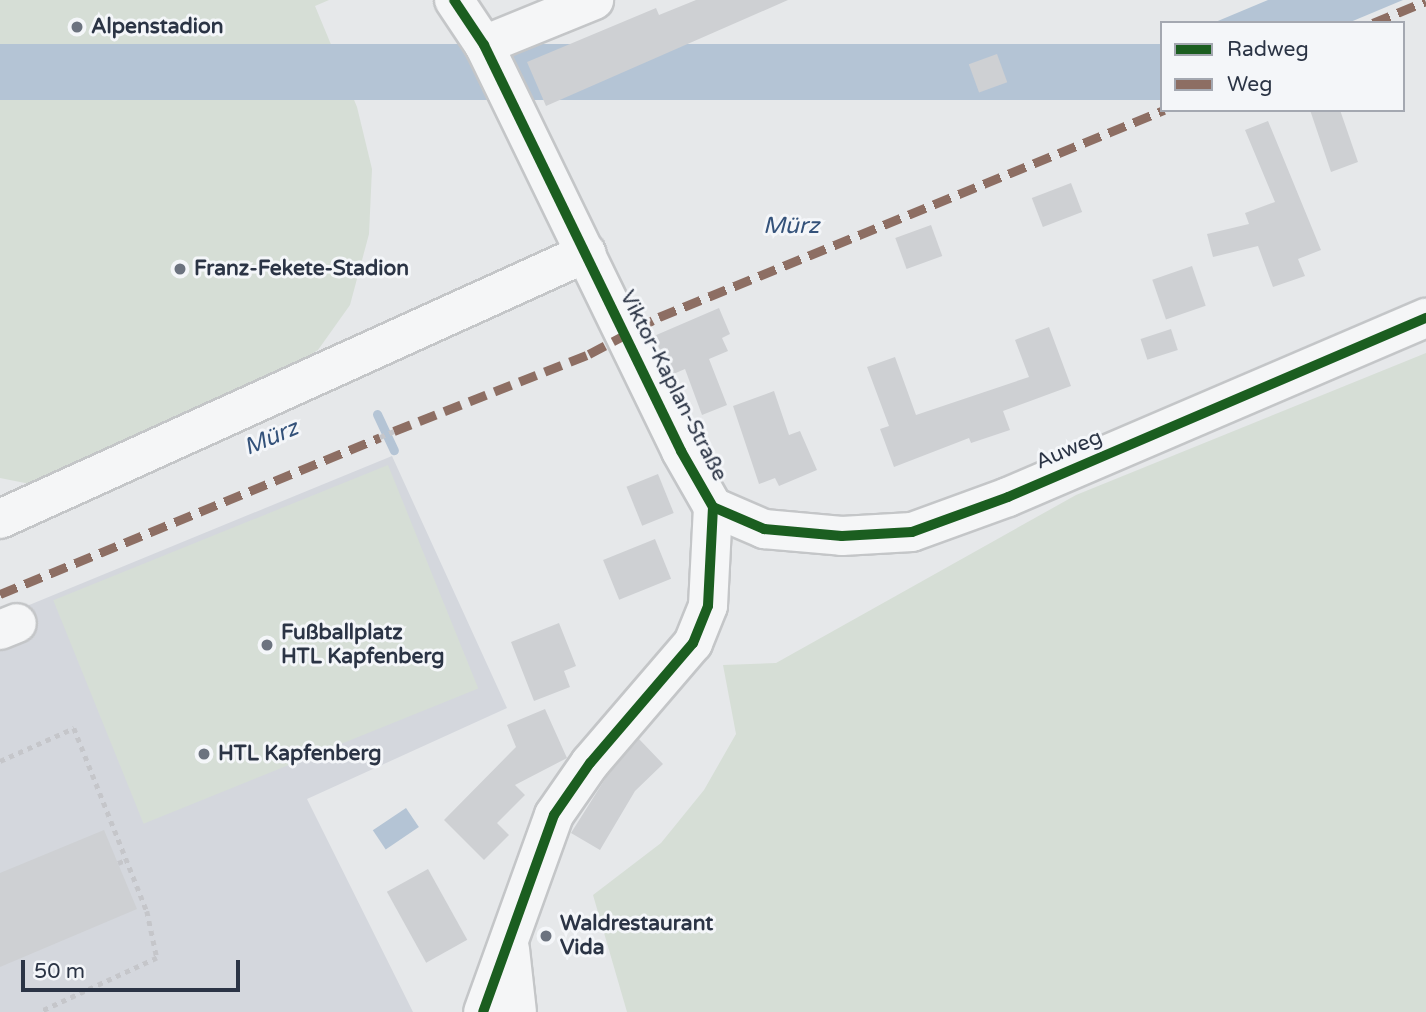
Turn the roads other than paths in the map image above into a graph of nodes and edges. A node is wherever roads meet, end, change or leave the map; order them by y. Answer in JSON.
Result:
{"nodes":[{"id":1,"x":454,"y":0,"type":"edge"},
{"id":2,"x":594,"y":0,"type":"edge"},
{"id":3,"x":484,"y":45,"type":"junction"},
{"id":4,"x":586,"y":253,"type":"junction"},
{"id":5,"x":1426,"y":318,"type":"edge"},
{"id":6,"x":713,"y":507,"type":"junction"},
{"id":7,"x":0,"y":519,"type":"edge"},
{"id":8,"x":509,"y":943,"type":"junction"},
{"id":9,"x":483,"y":1012,"type":"edge"},
{"id":10,"x":517,"y":1012,"type":"edge"}],
"edges":[{"from":1,"to":3,"type":"street","name":"Viktor-Kaplan-Straße"},
{"from":2,"to":3,"type":"street"},
{"from":3,"to":4,"type":"street","name":"Viktor-Kaplan-Straße"},
{"from":4,"to":6,"type":"street","name":"Viktor-Kaplan-Straße"},
{"from":4,"to":7,"type":"street"},
{"from":5,"to":6,"type":"street","name":"Auweg"},
{"from":6,"to":8,"type":"street","name":"Viktor-Kaplan-Straße"},
{"from":8,"to":9,"type":"street","name":"Viktor-Kaplan-Straße"},
{"from":8,"to":10,"type":"street"}]}
